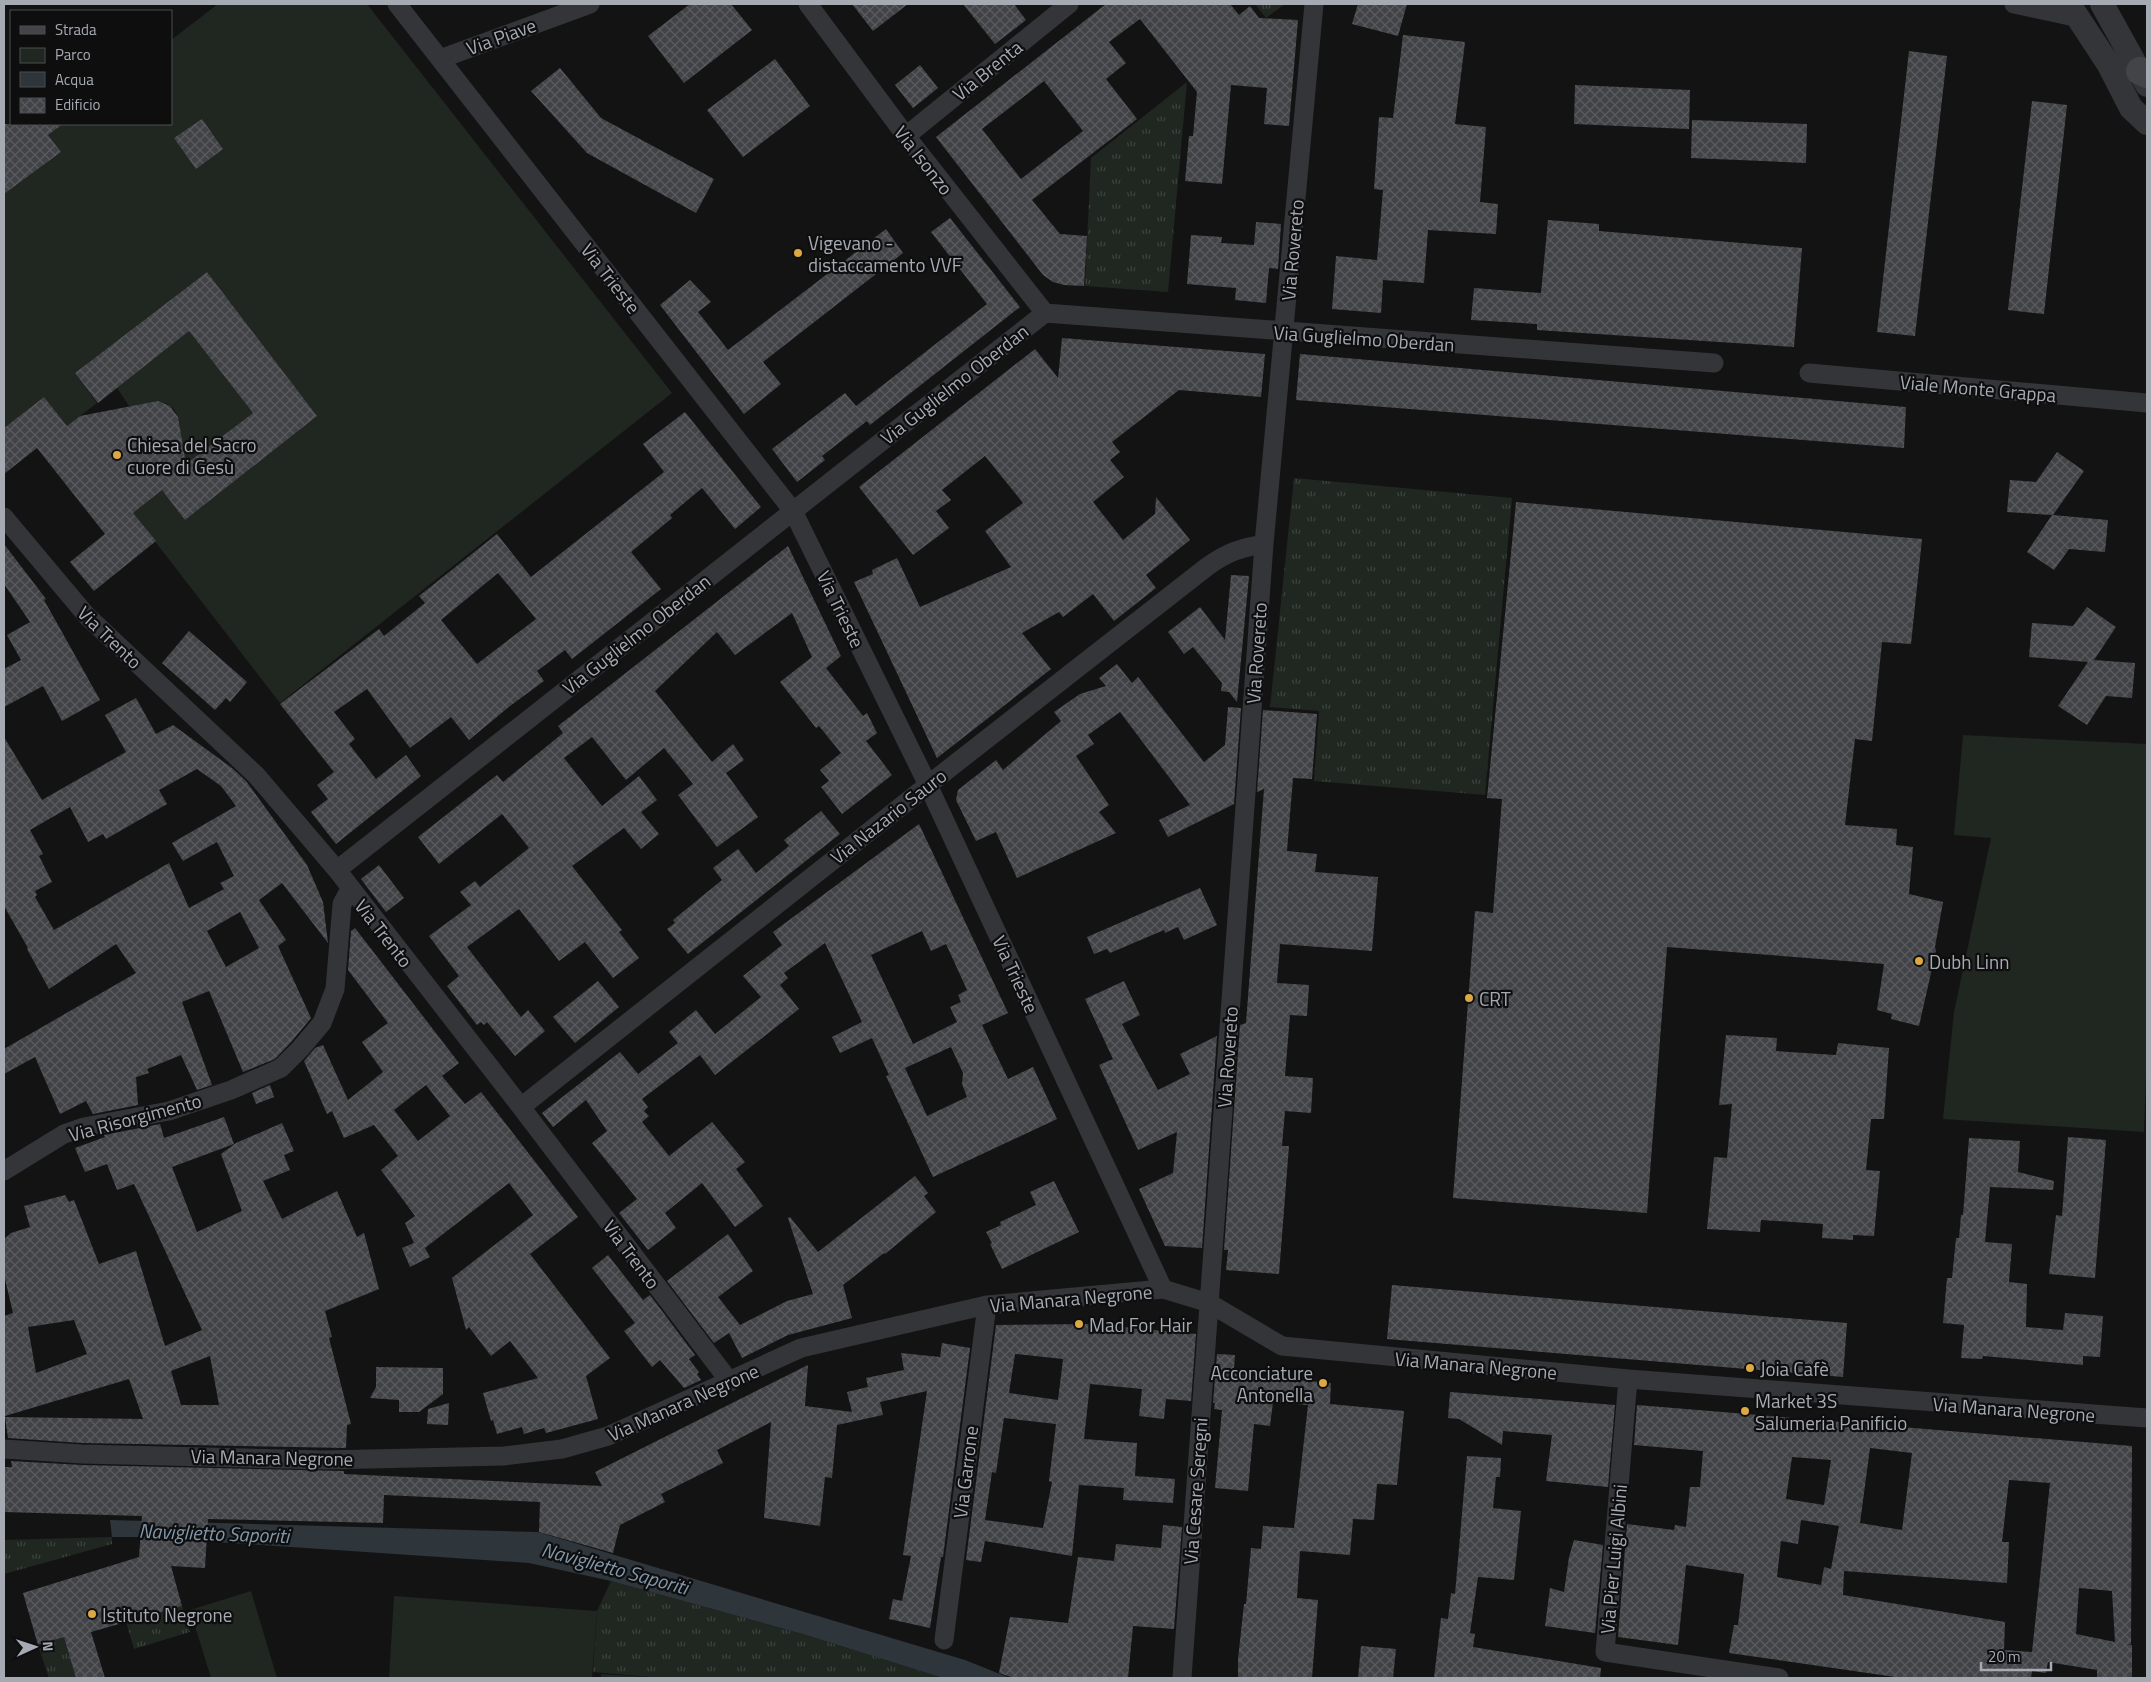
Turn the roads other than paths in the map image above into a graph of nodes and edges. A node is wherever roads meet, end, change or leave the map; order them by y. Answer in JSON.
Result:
{"nodes":[{"id":1,"x":397,"y":4,"type":"edge"},
{"id":2,"x":590,"y":4,"type":"edge"},
{"id":3,"x":808,"y":4,"type":"edge"},
{"id":4,"x":1069,"y":4,"type":"edge"},
{"id":5,"x":1314,"y":4,"type":"edge"},
{"id":6,"x":2014,"y":4,"type":"edge"},
{"id":7,"x":2102,"y":4,"type":"edge"},
{"id":8,"x":2074,"y":11,"type":"edge"},
{"id":9,"x":440,"y":59,"type":"junction"},
{"id":10,"x":2145,"y":77,"type":"edge"},
{"id":11,"x":2147,"y":123,"type":"edge"},
{"id":12,"x":906,"y":136,"type":"junction"},
{"id":13,"x":1044,"y":313,"type":"junction"},
{"id":14,"x":1284,"y":332,"type":"junction"},
{"id":15,"x":1714,"y":363,"type":"dead end"},
{"id":16,"x":1809,"y":373,"type":"dead end"},
{"id":17,"x":2147,"y":403,"type":"edge"},
{"id":18,"x":793,"y":511,"type":"junction"},
{"id":19,"x":8,"y":529,"type":"edge"},
{"id":20,"x":1264,"y":544,"type":"junction"},
{"id":21,"x":928,"y":785,"type":"junction"},
{"id":22,"x":336,"y":870,"type":"junction"},
{"id":23,"x":350,"y":889,"type":"junction"},
{"id":24,"x":521,"y":1107,"type":"junction"},
{"id":25,"x":4,"y":1171,"type":"edge"},
{"id":26,"x":1163,"y":1289,"type":"junction"},
{"id":27,"x":1209,"y":1303,"type":"junction"},
{"id":28,"x":987,"y":1305,"type":"junction"},
{"id":29,"x":1628,"y":1379,"type":"junction"},
{"id":30,"x":730,"y":1382,"type":"junction"},
{"id":31,"x":2147,"y":1418,"type":"edge"},
{"id":32,"x":4,"y":1450,"type":"edge"},
{"id":33,"x":944,"y":1640,"type":"dead end"},
{"id":34,"x":1182,"y":1678,"type":"edge"},
{"id":35,"x":1780,"y":1678,"type":"edge"}],
"edges":[{"from":1,"to":9,"type":"street","name":"Via Trieste"},
{"from":2,"to":9,"type":"street","name":"Via Piave"},
{"from":3,"to":12,"type":"street","name":"Via Isonzo"},
{"from":4,"to":12,"type":"street","name":"Via Brenta"},
{"from":5,"to":14,"type":"street","name":"Via Rovereto"},
{"from":6,"to":8,"type":"street"},
{"from":7,"to":10,"type":"street"},
{"from":8,"to":11,"type":"street"},
{"from":9,"to":18,"type":"street","name":"Via Trieste"},
{"from":12,"to":13,"type":"street","name":"Via Isonzo"},
{"from":13,"to":14,"type":"street","name":"Via Guglielmo Oberdan"},
{"from":13,"to":18,"type":"street","name":"Via Guglielmo Oberdan"},
{"from":14,"to":15,"type":"street","name":"Via Guglielmo Oberdan"},
{"from":14,"to":20,"type":"street","name":"Via Rovereto"},
{"from":16,"to":17,"type":"street","name":"Viale Monte Grappa"},
{"from":18,"to":21,"type":"street","name":"Via Trieste"},
{"from":18,"to":22,"type":"street","name":"Via Guglielmo Oberdan"},
{"from":19,"to":22,"type":"street","name":"Via Trento"},
{"from":20,"to":21,"type":"street","name":"Via Nazario Sauro"},
{"from":20,"to":27,"type":"street","name":"Via Rovereto"},
{"from":21,"to":24,"type":"street","name":"Via Nazario Sauro"},
{"from":21,"to":26,"type":"street","name":"Via Trieste"},
{"from":22,"to":23,"type":"street","name":"Via Trento"},
{"from":23,"to":24,"type":"street","name":"Via Trento"},
{"from":23,"to":25,"type":"street","name":"Via Risorgimento"},
{"from":24,"to":30,"type":"street","name":"Via Trento"},
{"from":26,"to":27,"type":"street","name":"Via Manara Negrone"},
{"from":26,"to":28,"type":"street","name":"Via Manara Negrone"},
{"from":27,"to":29,"type":"street","name":"Via Manara Negrone"},
{"from":27,"to":34,"type":"street","name":"Via Cesare Seregni"},
{"from":28,"to":30,"type":"street","name":"Via Manara Negrone"},
{"from":28,"to":33,"type":"street","name":"Via Garrone"},
{"from":29,"to":31,"type":"street","name":"Via Manara Negrone"},
{"from":29,"to":35,"type":"street","name":"Via Pier Luigi Albini"},
{"from":30,"to":32,"type":"street","name":"Via Manara Negrone"}]}
